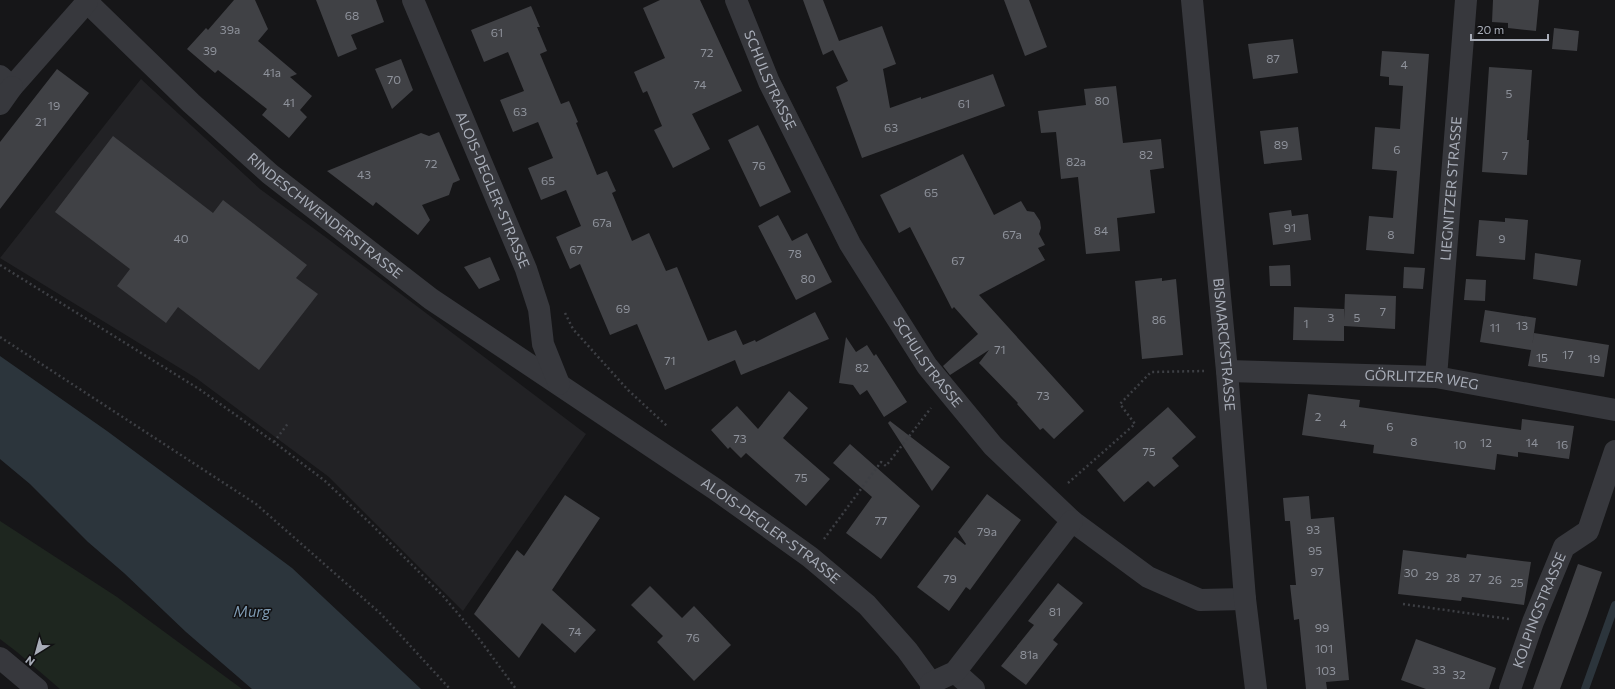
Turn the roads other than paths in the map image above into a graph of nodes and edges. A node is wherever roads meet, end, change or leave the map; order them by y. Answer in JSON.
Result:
{"nodes":[{"id":1,"x":413,"y":0,"type":"edge"},
{"id":2,"x":736,"y":0,"type":"edge"},
{"id":3,"x":1192,"y":0,"type":"edge"},
{"id":4,"x":1466,"y":0,"type":"edge"},
{"id":5,"x":86,"y":1,"type":"edge"},
{"id":6,"x":4,"y":89,"type":"edge"},
{"id":7,"x":1227,"y":371,"type":"junction"},
{"id":8,"x":1436,"y":378,"type":"junction"},
{"id":9,"x":559,"y":384,"type":"junction"},
{"id":10,"x":588,"y":403,"type":"joint"},
{"id":11,"x":1615,"y":410,"type":"edge"},
{"id":12,"x":1615,"y":452,"type":"edge"},
{"id":13,"x":1072,"y":521,"type":"junction"},
{"id":14,"x":1245,"y":599,"type":"junction"},
{"id":15,"x":0,"y":658,"type":"edge"},
{"id":16,"x":955,"y":672,"type":"junction"},
{"id":17,"x":931,"y":686,"type":"edge"},
{"id":18,"x":37,"y":689,"type":"edge"},
{"id":19,"x":974,"y":689,"type":"edge"},
{"id":20,"x":1256,"y":689,"type":"edge"},
{"id":21,"x":1510,"y":689,"type":"edge"}],
"edges":[{"from":1,"to":9,"type":"street","name":"ALOIS-DEGLER-STRASSE"},
{"from":2,"to":13,"type":"street","name":"SCHULSTRASSE"},
{"from":3,"to":7,"type":"street","name":"BISMARCKSTRASSE"},
{"from":4,"to":8,"type":"street","name":"LIEGNITZER STRASSE"},
{"from":5,"to":6,"type":"street"},
{"from":5,"to":9,"type":"street","name":"RINDESCHWENDERSTRASSE"},
{"from":7,"to":8,"type":"street","name":"GÖRLITZER WEG"},
{"from":7,"to":14,"type":"street","name":"BISMARCKSTRASSE"},
{"from":8,"to":11,"type":"street","name":"GÖRLITZER WEG"},
{"from":9,"to":10,"type":"street","name":"RINDESCHWENDERSTRASSE"},
{"from":10,"to":17,"type":"street","name":"ALOIS-DEGLER-STRASSE"},
{"from":12,"to":21,"type":"street","name":"KOLPINGSTRASSE"},
{"from":13,"to":14,"type":"street","name":"SCHULSTRASSE"},
{"from":13,"to":16,"type":"street","name":"ALOIS-DEGLER-STRASSE"},
{"from":14,"to":20,"type":"street","name":"BISMARCKSTRASSE"},
{"from":15,"to":18,"type":"street"},
{"from":16,"to":17,"type":"street","name":"ALOIS-DEGLER-STRASSE"},
{"from":16,"to":19,"type":"street"}]}
